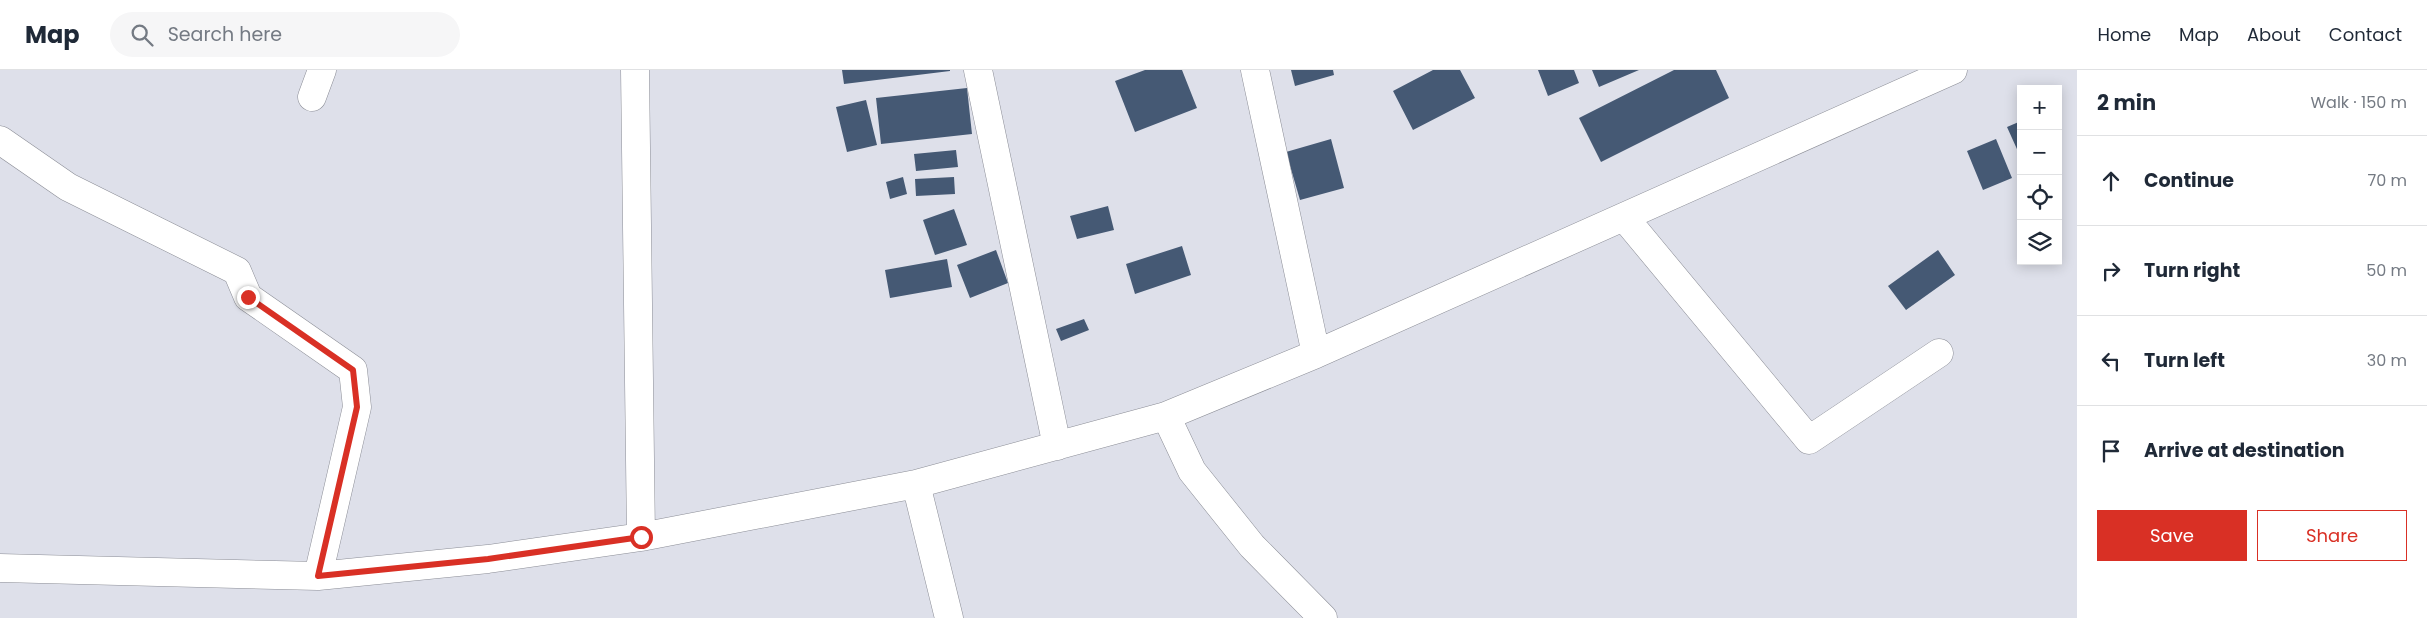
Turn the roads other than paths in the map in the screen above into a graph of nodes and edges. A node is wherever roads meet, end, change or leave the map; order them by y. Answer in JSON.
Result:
{"nodes":[{"id":1,"x":322,"y":70,"type":"edge"},
{"id":2,"x":636,"y":70,"type":"edge"},
{"id":3,"x":978,"y":70,"type":"edge"},
{"id":4,"x":1255,"y":70,"type":"edge"},
{"id":5,"x":1953,"y":70,"type":"edge"},
{"id":6,"x":312,"y":98,"type":"dead end"},
{"id":7,"x":0,"y":140,"type":"edge"},
{"id":8,"x":1624,"y":217,"type":"junction"},
{"id":9,"x":1939,"y":353,"type":"dead end"},
{"id":10,"x":1316,"y":354,"type":"junction"},
{"id":11,"x":1166,"y":416,"type":"junction"},
{"id":12,"x":1057,"y":446,"type":"junction"},
{"id":13,"x":916,"y":484,"type":"junction"},
{"id":14,"x":641,"y":537,"type":"junction"},
{"id":15,"x":0,"y":568,"type":"edge"},
{"id":16,"x":318,"y":576,"type":"junction"},
{"id":17,"x":949,"y":618,"type":"edge"},
{"id":18,"x":1323,"y":618,"type":"edge"}],
"edges":[{"from":1,"to":6,"type":"street"},
{"from":2,"to":14,"type":"street"},
{"from":3,"to":12,"type":"street"},
{"from":4,"to":10,"type":"street"},
{"from":5,"to":8,"type":"street"},
{"from":7,"to":16,"type":"street"},
{"from":8,"to":9,"type":"street"},
{"from":8,"to":10,"type":"street"},
{"from":10,"to":11,"type":"street"},
{"from":11,"to":12,"type":"street"},
{"from":11,"to":18,"type":"street"},
{"from":12,"to":13,"type":"street"},
{"from":13,"to":14,"type":"street"},
{"from":13,"to":17,"type":"street"},
{"from":14,"to":16,"type":"street"},
{"from":15,"to":16,"type":"street"}]}
